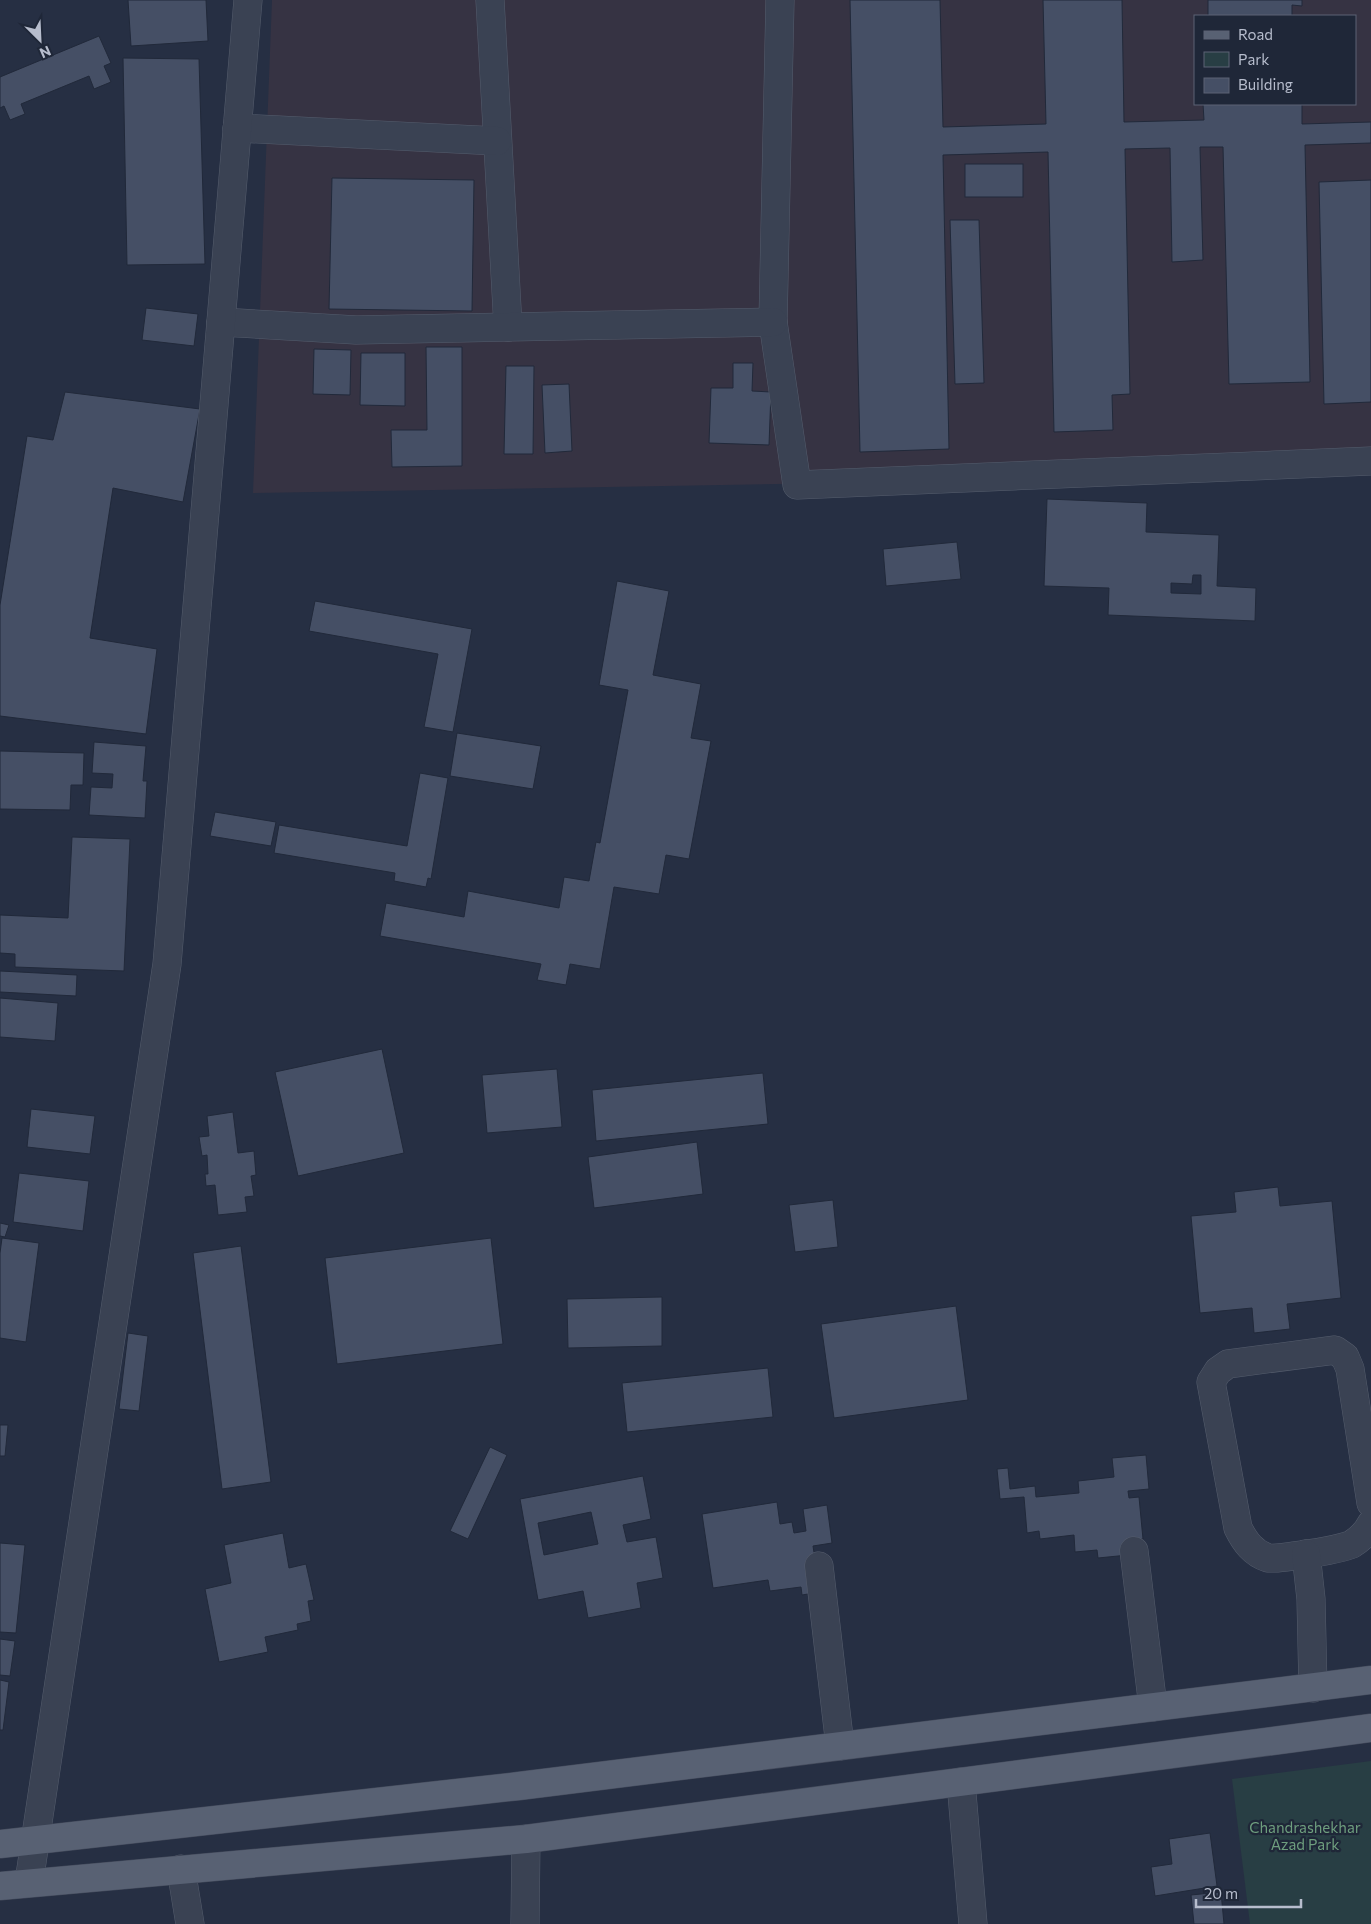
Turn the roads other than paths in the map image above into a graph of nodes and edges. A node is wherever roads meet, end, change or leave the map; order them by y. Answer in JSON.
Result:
{"nodes":[{"id":1,"x":248,"y":0,"type":"edge"},
{"id":2,"x":490,"y":0,"type":"edge"},
{"id":3,"x":780,"y":0,"type":"edge"},
{"id":4,"x":237,"y":128,"type":"junction"},
{"id":5,"x":497,"y":141,"type":"junction"},
{"id":6,"x":221,"y":322,"type":"junction"},
{"id":7,"x":772,"y":322,"type":"junction"},
{"id":8,"x":508,"y":327,"type":"junction"},
{"id":9,"x":1371,"y":461,"type":"edge"},
{"id":10,"x":1371,"y":1503,"type":"edge"},
{"id":11,"x":1371,"y":1524,"type":"edge"},
{"id":12,"x":1134,"y":1551,"type":"dead end"},
{"id":13,"x":1306,"y":1554,"type":"junction"},
{"id":14,"x":819,"y":1566,"type":"dead end"},
{"id":15,"x":1371,"y":1680,"type":"edge"},
{"id":16,"x":1313,"y":1688,"type":"junction"},
{"id":17,"x":1153,"y":1707,"type":"junction"},
{"id":18,"x":1371,"y":1728,"type":"edge"},
{"id":19,"x":840,"y":1746,"type":"junction"},
{"id":20,"x":961,"y":1782,"type":"junction"},
{"id":21,"x":526,"y":1838,"type":"junction"},
{"id":22,"x":36,"y":1840,"type":"junction"},
{"id":23,"x":0,"y":1844,"type":"edge"},
{"id":24,"x":181,"y":1869,"type":"junction"},
{"id":25,"x":29,"y":1882,"type":"junction"},
{"id":26,"x":0,"y":1886,"type":"edge"},
{"id":27,"x":190,"y":1924,"type":"edge"},
{"id":28,"x":525,"y":1924,"type":"edge"},
{"id":29,"x":973,"y":1924,"type":"edge"}],
"edges":[{"from":1,"to":4,"type":"street"},
{"from":2,"to":5,"type":"street"},
{"from":3,"to":7,"type":"street"},
{"from":4,"to":5,"type":"street"},
{"from":4,"to":6,"type":"street"},
{"from":5,"to":8,"type":"street"},
{"from":6,"to":8,"type":"street"},
{"from":6,"to":22,"type":"street"},
{"from":7,"to":8,"type":"street"},
{"from":7,"to":9,"type":"street"},
{"from":10,"to":13,"type":"street"},
{"from":11,"to":13,"type":"street"},
{"from":12,"to":17,"type":"street"},
{"from":13,"to":16,"type":"street"},
{"from":14,"to":19,"type":"street"},
{"from":15,"to":16,"type":"main road"},
{"from":16,"to":17,"type":"main road"},
{"from":17,"to":19,"type":"main road"},
{"from":18,"to":20,"type":"main road"},
{"from":19,"to":22,"type":"main road"},
{"from":20,"to":21,"type":"main road"},
{"from":20,"to":29,"type":"street"},
{"from":21,"to":24,"type":"main road"},
{"from":21,"to":28,"type":"street"},
{"from":22,"to":23,"type":"main road"},
{"from":22,"to":25,"type":"street"},
{"from":24,"to":25,"type":"main road"},
{"from":24,"to":27,"type":"street"},
{"from":25,"to":26,"type":"main road"}]}
